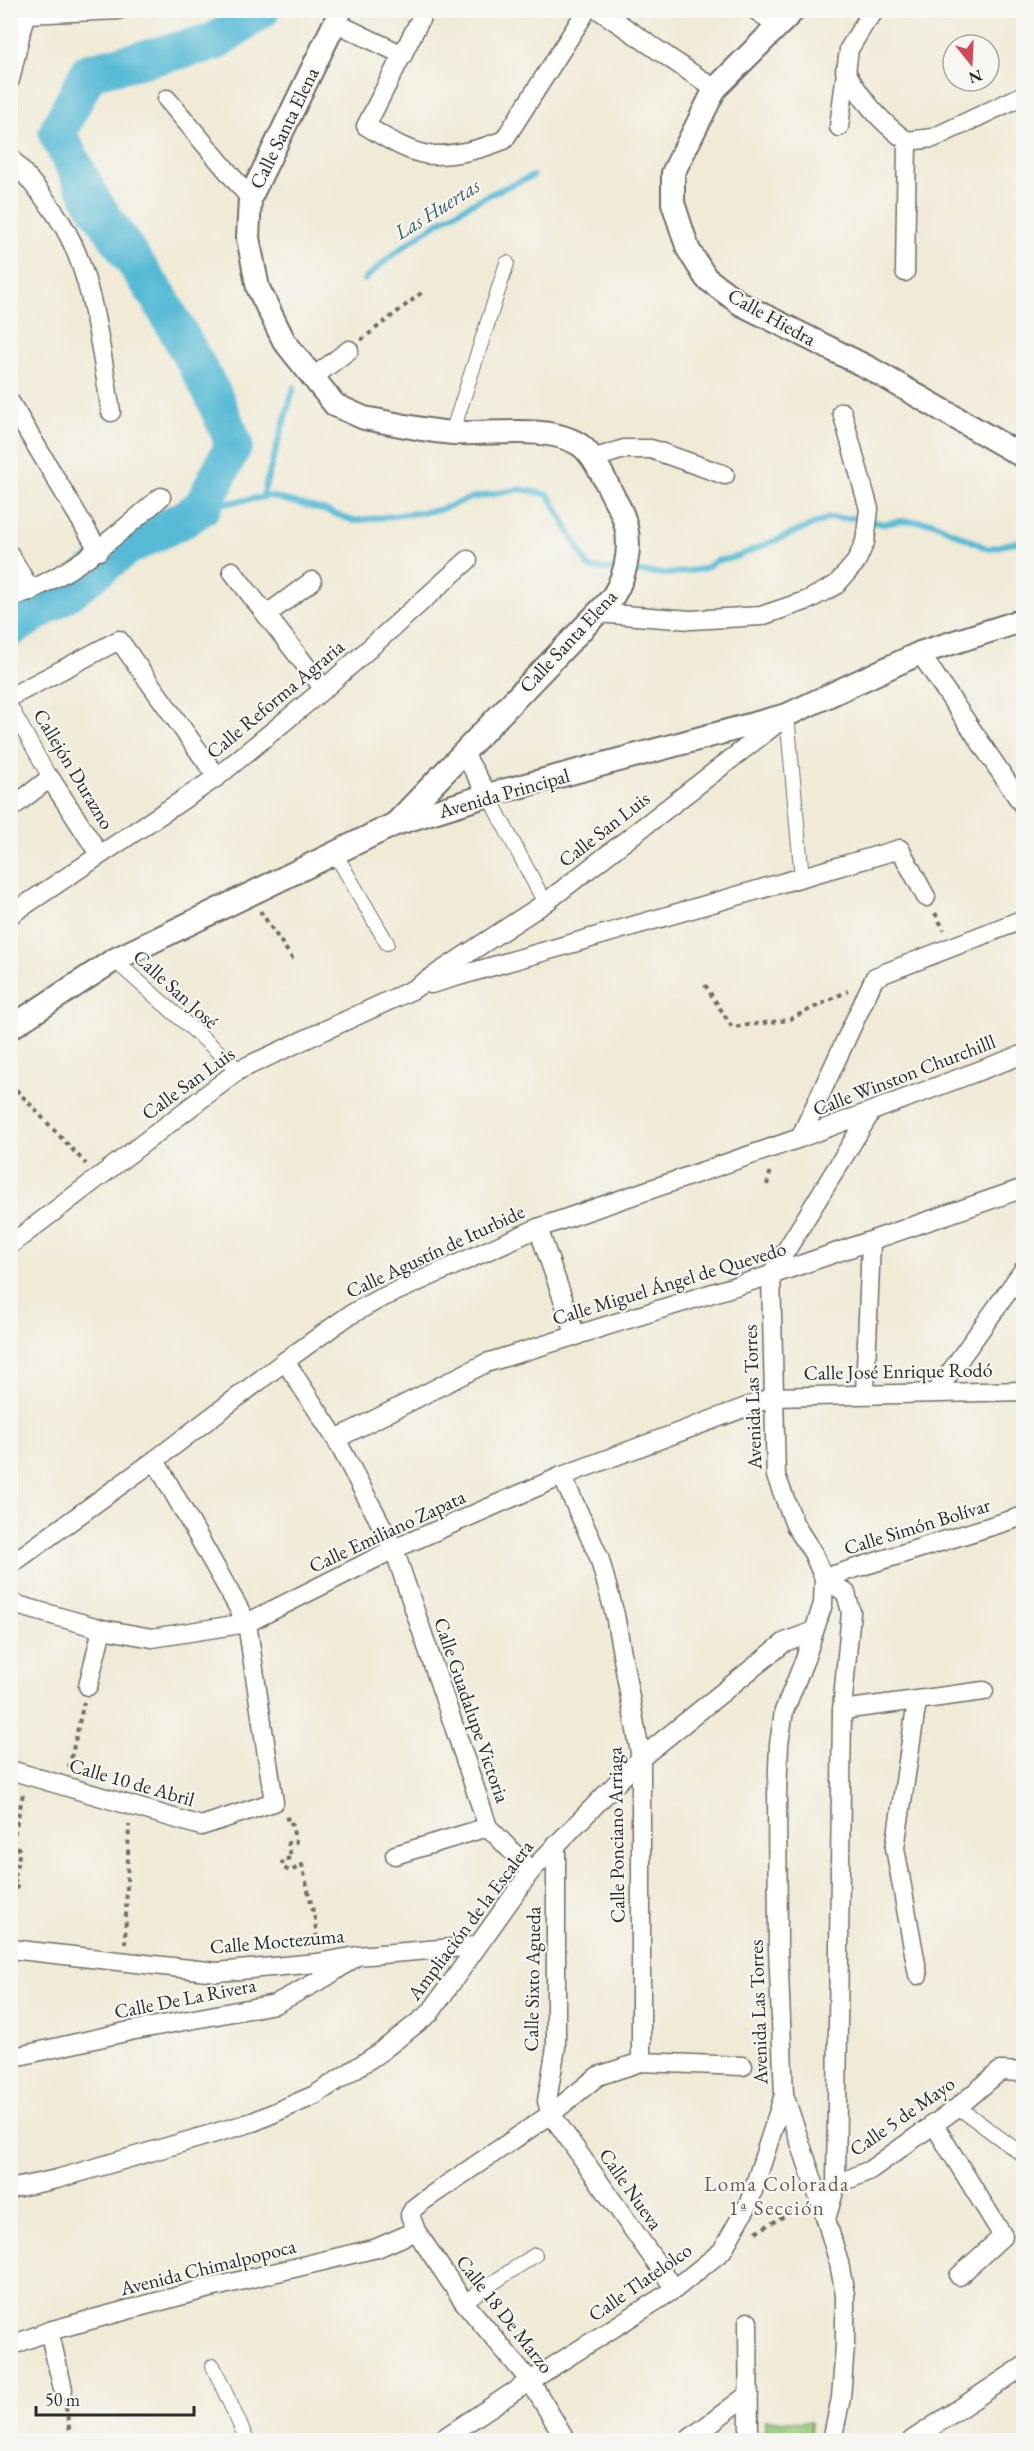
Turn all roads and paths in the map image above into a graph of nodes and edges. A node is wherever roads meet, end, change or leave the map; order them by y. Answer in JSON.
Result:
{"nodes":[{"id":1,"x":119,"y":10,"type":"edge"},
{"id":2,"x":425,"y":10,"type":"edge"},
{"id":3,"x":587,"y":10,"type":"edge"},
{"id":4,"x":599,"y":10,"type":"edge"},
{"id":5,"x":755,"y":10,"type":"edge"},
{"id":6,"x":876,"y":10,"type":"edge"},
{"id":7,"x":26,"y":12,"type":"edge"},
{"id":8,"x":339,"y":16,"type":"edge"},
{"id":9,"x":786,"y":18,"type":"edge"},
{"id":10,"x":403,"y":55,"type":"junction"},
{"id":11,"x":13,"y":59,"type":"edge"},
{"id":12,"x":845,"y":70,"type":"junction"},
{"id":13,"x":10,"y":80,"type":"edge"},
{"id":14,"x":716,"y":89,"type":"junction"},
{"id":15,"x":166,"y":99,"type":"dead end"},
{"id":16,"x":1022,"y":99,"type":"edge"},
{"id":17,"x":839,"y":127,"type":"dead end"},
{"id":18,"x":907,"y":141,"type":"junction"},
{"id":19,"x":10,"y":158,"type":"edge"},
{"id":20,"x":250,"y":198,"type":"junction"},
{"id":21,"x":507,"y":263,"type":"dead end"},
{"id":22,"x":905,"y":272,"type":"dead end"},
{"id":23,"x":424,"y":291,"type":"dead end"},
{"id":24,"x":349,"y":350,"type":"joint"},
{"id":25,"x":312,"y":378,"type":"junction"},
{"id":26,"x":10,"y":402,"type":"edge"},
{"id":27,"x":111,"y":412,"type":"dead end"},
{"id":28,"x":842,"y":412,"type":"dead end"},
{"id":29,"x":452,"y":433,"type":"junction"},
{"id":30,"x":1023,"y":457,"type":"edge"},
{"id":31,"x":592,"y":459,"type":"junction"},
{"id":32,"x":725,"y":475,"type":"dead end"},
{"id":33,"x":161,"y":497,"type":"dead end"},
{"id":34,"x":99,"y":551,"type":"junction"},
{"id":35,"x":10,"y":555,"type":"edge"},
{"id":36,"x":468,"y":560,"type":"dead end"},
{"id":37,"x":232,"y":571,"type":"dead end"},
{"id":38,"x":312,"y":581,"type":"dead end"},
{"id":39,"x":31,"y":591,"type":"junction"},
{"id":40,"x":10,"y":598,"type":"edge"},
{"id":41,"x":596,"y":613,"type":"junction"},
{"id":42,"x":266,"y":615,"type":"junction"},
{"id":43,"x":1023,"y":620,"type":"edge"},
{"id":44,"x":920,"y":653,"type":"junction"},
{"id":45,"x":324,"y":689,"type":"junction"},
{"id":46,"x":10,"y":697,"type":"edge"},
{"id":47,"x":10,"y":706,"type":"edge"},
{"id":48,"x":788,"y":715,"type":"junction"},
{"id":49,"x":463,"y":753,"type":"junction"},
{"id":50,"x":217,"y":777,"type":"junction"},
{"id":51,"x":50,"y":778,"type":"junction"},
{"id":52,"x":488,"y":795,"type":"junction"},
{"id":53,"x":1023,"y":807,"type":"edge"},
{"id":54,"x":10,"y":809,"type":"edge"},
{"id":55,"x":395,"y":825,"type":"junction"},
{"id":56,"x":99,"y":854,"type":"junction"},
{"id":57,"x":336,"y":855,"type":"junction"},
{"id":58,"x":802,"y":878,"type":"junction"},
{"id":59,"x":249,"y":896,"type":"junction"},
{"id":60,"x":926,"y":897,"type":"joint"},
{"id":61,"x":544,"y":903,"type":"junction"},
{"id":62,"x":10,"y":915,"type":"edge"},
{"id":63,"x":1023,"y":919,"type":"edge"},
{"id":64,"x":387,"y":943,"type":"dead end"},
{"id":65,"x":954,"y":946,"type":"junction"},
{"id":66,"x":114,"y":960,"type":"junction"},
{"id":67,"x":294,"y":961,"type":"dead end"},
{"id":68,"x":875,"y":977,"type":"junction"},
{"id":69,"x":705,"y":985,"type":"dead end"},
{"id":70,"x":412,"y":990,"type":"junction"},
{"id":71,"x":10,"y":1028,"type":"edge"},
{"id":72,"x":1023,"y":1054,"type":"edge"},
{"id":73,"x":239,"y":1070,"type":"junction"},
{"id":74,"x":10,"y":1083,"type":"edge"},
{"id":75,"x":872,"y":1112,"type":"junction"},
{"id":76,"x":800,"y":1138,"type":"junction"},
{"id":77,"x":99,"y":1178,"type":"junction"},
{"id":78,"x":1023,"y":1188,"type":"edge"},
{"id":79,"x":538,"y":1228,"type":"junction"},
{"id":80,"x":871,"y":1242,"type":"junction"},
{"id":81,"x":10,"y":1245,"type":"edge"},
{"id":82,"x":1023,"y":1269,"type":"edge"},
{"id":83,"x":771,"y":1275,"type":"junction"},
{"id":84,"x":576,"y":1336,"type":"junction"},
{"id":85,"x":285,"y":1361,"type":"junction"},
{"id":86,"x":1023,"y":1391,"type":"edge"},
{"id":87,"x":936,"y":1392,"type":"junction"},
{"id":88,"x":865,"y":1393,"type":"junction"},
{"id":89,"x":773,"y":1397,"type":"junction"},
{"id":90,"x":336,"y":1438,"type":"junction"},
{"id":91,"x":155,"y":1460,"type":"junction"},
{"id":92,"x":562,"y":1476,"type":"junction"},
{"id":93,"x":1023,"y":1516,"type":"edge"},
{"id":94,"x":394,"y":1549,"type":"junction"},
{"id":95,"x":10,"y":1564,"type":"edge"},
{"id":96,"x":824,"y":1578,"type":"junction"},
{"id":97,"x":10,"y":1603,"type":"edge"},
{"id":98,"x":247,"y":1623,"type":"junction"},
{"id":99,"x":102,"y":1629,"type":"junction"},
{"id":100,"x":814,"y":1631,"type":"junction"},
{"id":101,"x":88,"y":1686,"type":"joint"},
{"id":102,"x":984,"y":1691,"type":"dead end"},
{"id":103,"x":917,"y":1701,"type":"junction"},
{"id":104,"x":842,"y":1710,"type":"junction"},
{"id":105,"x":640,"y":1758,"type":"junction"},
{"id":106,"x":68,"y":1768,"type":"dead end"},
{"id":107,"x":19,"y":1773,"type":"edge"},
{"id":108,"x":130,"y":1805,"type":"junction"},
{"id":109,"x":254,"y":1809,"type":"junction"},
{"id":110,"x":488,"y":1827,"type":"junction"},
{"id":111,"x":556,"y":1844,"type":"junction"},
{"id":112,"x":395,"y":1855,"type":"dead end"},
{"id":113,"x":531,"y":1871,"type":"junction"},
{"id":114,"x":10,"y":1916,"type":"edge"},
{"id":115,"x":331,"y":1945,"type":"dead end"},
{"id":116,"x":476,"y":1946,"type":"junction"},
{"id":117,"x":10,"y":1949,"type":"edge"},
{"id":118,"x":357,"y":1956,"type":"junction"},
{"id":119,"x":124,"y":1962,"type":"junction"},
{"id":120,"x":918,"y":1975,"type":"dead end"},
{"id":121,"x":10,"y":2058,"type":"edge"},
{"id":122,"x":641,"y":2062,"type":"junction"},
{"id":123,"x":743,"y":2066,"type":"dead end"},
{"id":124,"x":1023,"y":2072,"type":"edge"},
{"id":125,"x":784,"y":2094,"type":"junction"},
{"id":126,"x":958,"y":2107,"type":"junction"},
{"id":127,"x":551,"y":2114,"type":"junction"},
{"id":128,"x":933,"y":2123,"type":"junction"},
{"id":129,"x":1023,"y":2156,"type":"edge"},
{"id":130,"x":836,"y":2185,"type":"junction"},
{"id":131,"x":10,"y":2189,"type":"edge"},
{"id":132,"x":818,"y":2197,"type":"junction"},
{"id":133,"x":826,"y":2219,"type":"junction"},
{"id":134,"x":413,"y":2223,"type":"junction"},
{"id":135,"x":751,"y":2235,"type":"dead end"},
{"id":136,"x":535,"y":2255,"type":"dead end"},
{"id":137,"x":959,"y":2277,"type":"dead end"},
{"id":138,"x":675,"y":2289,"type":"junction"},
{"id":139,"x":464,"y":2302,"type":"junction"},
{"id":140,"x":748,"y":2322,"type":"dead end"},
{"id":141,"x":49,"y":2331,"type":"junction"},
{"id":142,"x":10,"y":2346,"type":"edge"},
{"id":143,"x":213,"y":2366,"type":"dead end"},
{"id":144,"x":1023,"y":2366,"type":"edge"},
{"id":145,"x":530,"y":2380,"type":"junction"},
{"id":146,"x":63,"y":2388,"type":"joint"},
{"id":147,"x":749,"y":2394,"type":"junction"},
{"id":148,"x":71,"y":2440,"type":"edge"},
{"id":149,"x":246,"y":2440,"type":"edge"},
{"id":150,"x":441,"y":2440,"type":"edge"},
{"id":151,"x":566,"y":2440,"type":"edge"},
{"id":152,"x":688,"y":2440,"type":"edge"},
{"id":153,"x":749,"y":2440,"type":"edge"},
{"id":154,"x":832,"y":2440,"type":"edge"},
{"id":155,"x":912,"y":2440,"type":"edge"}],
"edges":[{"from":1,"to":7,"type":"street"},
{"from":2,"to":10,"type":"street"},
{"from":3,"to":10,"type":"street"},
{"from":4,"to":14,"type":"street"},
{"from":5,"to":9,"type":"street"},
{"from":6,"to":12,"type":"street"},
{"from":7,"to":11,"type":"street"},
{"from":8,"to":10,"type":"street"},
{"from":8,"to":20,"type":"street","name":"Calle Santa Elena"},
{"from":9,"to":14,"type":"street","name":"Calle Hiedra"},
{"from":11,"to":13,"type":"street"},
{"from":12,"to":17,"type":"street"},
{"from":12,"to":18,"type":"street"},
{"from":14,"to":30,"type":"street","name":"Calle Hiedra"},
{"from":15,"to":20,"type":"street"},
{"from":16,"to":18,"type":"street"},
{"from":18,"to":22,"type":"street"},
{"from":19,"to":27,"type":"street"},
{"from":20,"to":25,"type":"street","name":"Calle Santa Elena"},
{"from":21,"to":29,"type":"street"},
{"from":23,"to":24,"type":"path"},
{"from":24,"to":25,"type":"street"},
{"from":25,"to":29,"type":"street","name":"Calle Santa Elena"},
{"from":26,"to":34,"type":"street"},
{"from":28,"to":41,"type":"street"},
{"from":29,"to":31,"type":"street","name":"Calle Santa Elena"},
{"from":31,"to":32,"type":"street"},
{"from":31,"to":41,"type":"street","name":"Calle Santa Elena"},
{"from":33,"to":34,"type":"street"},
{"from":34,"to":39,"type":"street"},
{"from":35,"to":39,"type":"street"},
{"from":36,"to":45,"type":"street","name":"Calle Reforma Agraria"},
{"from":37,"to":42,"type":"street"},
{"from":38,"to":42,"type":"street"},
{"from":39,"to":40,"type":"street"},
{"from":41,"to":49,"type":"street","name":"Calle Santa Elena"},
{"from":42,"to":45,"type":"street"},
{"from":43,"to":44,"type":"street","name":"Avenida Principal"},
{"from":44,"to":48,"type":"street","name":"Avenida Principal"},
{"from":44,"to":53,"type":"street"},
{"from":45,"to":50,"type":"street","name":"Calle Reforma Agraria"},
{"from":46,"to":50,"type":"street"},
{"from":47,"to":51,"type":"street","name":"Callejón Durazno"},
{"from":48,"to":52,"type":"street","name":"Avenida Principal"},
{"from":48,"to":58,"type":"street"},
{"from":48,"to":61,"type":"street","name":"Calle San Luis"},
{"from":49,"to":52,"type":"street"},
{"from":49,"to":55,"type":"street","name":"Calle Santa Elena"},
{"from":50,"to":56,"type":"street","name":"Calle Reforma Agraria"},
{"from":51,"to":54,"type":"street"},
{"from":51,"to":56,"type":"street","name":"Callejón Durazno"},
{"from":52,"to":55,"type":"street","name":"Avenida Principal"},
{"from":52,"to":61,"type":"street"},
{"from":55,"to":57,"type":"street","name":"Avenida Principal"},
{"from":56,"to":62,"type":"street","name":"Calle Reforma Agraria"},
{"from":57,"to":59,"type":"street","name":"Avenida Principal"},
{"from":57,"to":64,"type":"street"},
{"from":58,"to":60,"type":"street","name":"Calle San Luis"},
{"from":58,"to":70,"type":"street","name":"Calle San Luis"},
{"from":59,"to":66,"type":"street","name":"Avenida Principal"},
{"from":59,"to":67,"type":"path"},
{"from":60,"to":65,"type":"path"},
{"from":61,"to":70,"type":"street","name":"Calle San Luis"},
{"from":63,"to":65,"type":"street"},
{"from":65,"to":68,"type":"street"},
{"from":66,"to":71,"type":"street","name":"Avenida Principal"},
{"from":66,"to":73,"type":"street","name":"Calle San José"},
{"from":68,"to":69,"type":"path"},
{"from":68,"to":76,"type":"street"},
{"from":70,"to":73,"type":"street","name":"Calle San Luis"},
{"from":72,"to":75,"type":"street","name":"Calle Winston Churchilll"},
{"from":73,"to":77,"type":"street","name":"Calle San Luis"},
{"from":74,"to":77,"type":"path"},
{"from":75,"to":76,"type":"street","name":"Calle Winston Churchilll"},
{"from":75,"to":83,"type":"street"},
{"from":76,"to":79,"type":"street","name":"Calle Agustín de Iturbide"},
{"from":77,"to":81,"type":"street","name":"Calle San Luis"},
{"from":78,"to":80,"type":"street","name":"Calle Miguel Ángel de Quevedo"},
{"from":79,"to":84,"type":"street"},
{"from":79,"to":85,"type":"street","name":"Calle Agustín de Iturbide"},
{"from":80,"to":83,"type":"street","name":"Calle Miguel Ángel de Quevedo"},
{"from":80,"to":88,"type":"street"},
{"from":82,"to":87,"type":"street"},
{"from":83,"to":84,"type":"street","name":"Calle Miguel Ángel de Quevedo"},
{"from":83,"to":89,"type":"street","name":"Avenida Las Torres"},
{"from":84,"to":90,"type":"street","name":"Calle Miguel Ángel de Quevedo"},
{"from":85,"to":90,"type":"street","name":"Calle Guadalupe Victoria"},
{"from":85,"to":91,"type":"street","name":"Calle Agustín de Iturbide"},
{"from":86,"to":87,"type":"street","name":"Calle José Enrique Rodó"},
{"from":87,"to":88,"type":"street","name":"Calle José Enrique Rodó"},
{"from":88,"to":89,"type":"street","name":"Calle José Enrique Rodó"},
{"from":89,"to":92,"type":"street","name":"Calle Emiliano Zapata"},
{"from":89,"to":96,"type":"street","name":"Avenida Las Torres"},
{"from":90,"to":94,"type":"street","name":"Calle Guadalupe Victoria"},
{"from":91,"to":95,"type":"street","name":"Calle Agustín de Iturbide"},
{"from":91,"to":98,"type":"street"},
{"from":92,"to":94,"type":"street","name":"Calle Emiliano Zapata"},
{"from":92,"to":105,"type":"street","name":"Calle Ponciano Arriaga"},
{"from":93,"to":96,"type":"street","name":"Calle Simón Bolívar"},
{"from":94,"to":98,"type":"street","name":"Calle Emiliano Zapata"},
{"from":94,"to":110,"type":"street","name":"Calle Guadalupe Victoria"},
{"from":96,"to":100,"type":"street","name":"Avenida Las Torres"},
{"from":96,"to":104,"type":"street","name":"Avenida Las Torres"},
{"from":97,"to":99,"type":"street","name":"Calle Emiliano Zapata"},
{"from":98,"to":99,"type":"street","name":"Calle Emiliano Zapata"},
{"from":98,"to":109,"type":"street","name":"Calle 10 de Abril"},
{"from":99,"to":101,"type":"street"},
{"from":100,"to":105,"type":"street","name":"Ampliación de la Escalera"},
{"from":100,"to":125,"type":"street","name":"Avenida Las Torres"},
{"from":101,"to":106,"type":"path"},
{"from":102,"to":103,"type":"street"},
{"from":103,"to":104,"type":"street"},
{"from":103,"to":120,"type":"street"},
{"from":104,"to":130,"type":"street","name":"Avenida Las Torres"},
{"from":105,"to":111,"type":"street","name":"Ampliación de la Escalera"},
{"from":105,"to":122,"type":"street","name":"Calle Ponciano Arriaga"},
{"from":107,"to":108,"type":"street","name":"Calle 10 de Abril"},
{"from":107,"to":114,"type":"path"},
{"from":108,"to":109,"type":"street","name":"Calle 10 de Abril"},
{"from":108,"to":119,"type":"path"},
{"from":109,"to":115,"type":"path"},
{"from":110,"to":112,"type":"street"},
{"from":110,"to":113,"type":"street","name":"Calle Guadalupe Victoria"},
{"from":111,"to":113,"type":"street","name":"Ampliación de la Escalera"},
{"from":111,"to":127,"type":"street","name":"Calle Sixto Agueda"},
{"from":113,"to":116,"type":"street","name":"Ampliación de la Escalera"},
{"from":116,"to":118,"type":"street","name":"Calle Moctezuma"},
{"from":116,"to":131,"type":"street","name":"Ampliación de la Escalera"},
{"from":117,"to":119,"type":"street","name":"Calle Moctezuma"},
{"from":118,"to":119,"type":"street","name":"Calle Moctezuma"},
{"from":118,"to":121,"type":"street","name":"Calle De La Rivera"},
{"from":122,"to":123,"type":"street","name":"Avenida Chimalpopoca"},
{"from":122,"to":127,"type":"street","name":"Avenida Chimalpopoca"},
{"from":124,"to":126,"type":"street","name":"Calle 5 de Mayo"},
{"from":125,"to":132,"type":"street","name":"Avenida Las Torres"},
{"from":125,"to":138,"type":"street","name":"Calle Tlatelolco"},
{"from":126,"to":128,"type":"street","name":"Calle 5 de Mayo"},
{"from":126,"to":129,"type":"street"},
{"from":127,"to":134,"type":"street","name":"Avenida Chimalpopoca"},
{"from":127,"to":138,"type":"street","name":"Calle Nueva"},
{"from":128,"to":130,"type":"street","name":"Calle 5 de Mayo"},
{"from":128,"to":137,"type":"street"},
{"from":130,"to":133,"type":"street"},
{"from":132,"to":133,"type":"street","name":"Avenida Las Torres"},
{"from":132,"to":135,"type":"path"},
{"from":133,"to":154,"type":"street","name":"Avenida Las Torres"},
{"from":134,"to":139,"type":"street","name":"Calle 18 De Marzo"},
{"from":134,"to":141,"type":"street","name":"Avenida Chimalpopoca"},
{"from":136,"to":139,"type":"street"},
{"from":138,"to":145,"type":"street","name":"Calle Tlatelolco"},
{"from":139,"to":145,"type":"street","name":"Calle 18 De Marzo"},
{"from":140,"to":147,"type":"street"},
{"from":141,"to":142,"type":"street","name":"Avenida Chimalpopoca"},
{"from":141,"to":146,"type":"street"},
{"from":143,"to":149,"type":"street"},
{"from":144,"to":155,"type":"street"},
{"from":145,"to":150,"type":"street","name":"Calle Tlatelolco"},
{"from":145,"to":151,"type":"street","name":"Calle 18 De Marzo"},
{"from":146,"to":148,"type":"path"},
{"from":147,"to":152,"type":"street"},
{"from":147,"to":153,"type":"street"}]}
